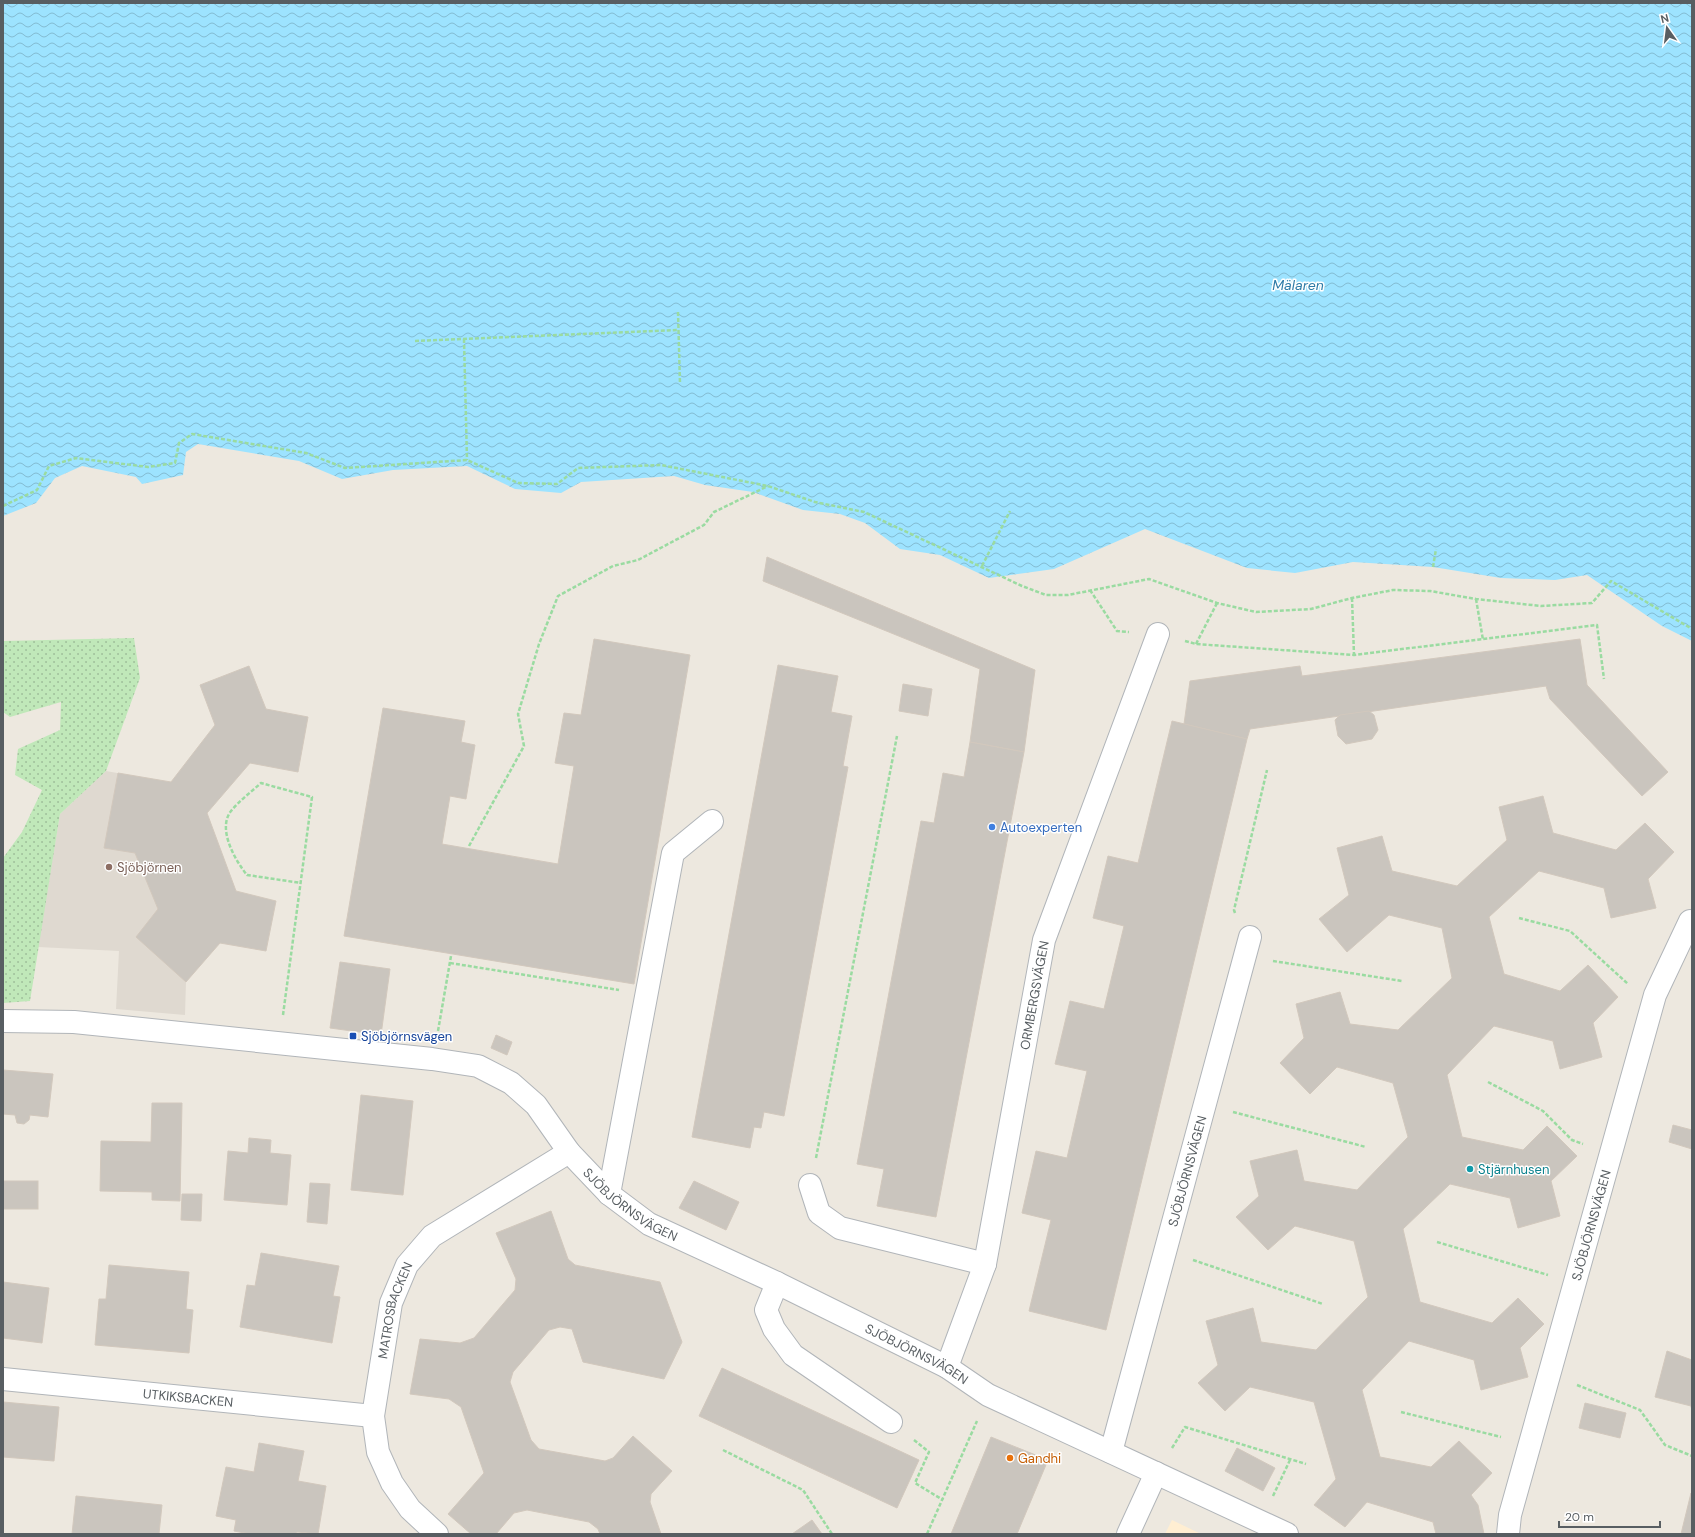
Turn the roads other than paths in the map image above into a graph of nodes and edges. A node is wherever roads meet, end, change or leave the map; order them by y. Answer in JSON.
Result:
{"nodes":[{"id":1,"x":1158,"y":634,"type":"road end"},
{"id":2,"x":712,"y":821,"type":"dead end"},
{"id":3,"x":1690,"y":921,"type":"dead end"},
{"id":4,"x":1247,"y":947,"type":"road end"},
{"id":5,"x":3,"y":1021,"type":"edge"},
{"id":6,"x":569,"y":1152,"type":"junction"},
{"id":7,"x":810,"y":1185,"type":"road end"},
{"id":8,"x":609,"y":1194,"type":"junction"},
{"id":9,"x":985,"y":1264,"type":"junction"},
{"id":10,"x":777,"y":1283,"type":"junction"},
{"id":11,"x":947,"y":1367,"type":"junction"},
{"id":12,"x":3,"y":1379,"type":"edge"},
{"id":13,"x":373,"y":1416,"type":"junction"},
{"id":14,"x":891,"y":1422,"type":"road end"},
{"id":15,"x":1111,"y":1452,"type":"junction"},
{"id":16,"x":1156,"y":1473,"type":"junction"},
{"id":17,"x":437,"y":1534,"type":"edge"},
{"id":18,"x":1128,"y":1534,"type":"edge"},
{"id":19,"x":1287,"y":1534,"type":"edge"},
{"id":20,"x":1508,"y":1534,"type":"edge"}],
"edges":[{"from":1,"to":9,"type":"street","name":"ORMBERGSVÄGEN"},
{"from":2,"to":8,"type":"street"},
{"from":3,"to":20,"type":"street","name":"SJÖBJÖRNSVÄGEN"},
{"from":4,"to":15,"type":"street","name":"SJÖBJÖRNSVÄGEN"},
{"from":5,"to":6,"type":"street","name":"SJÖBJÖRNSVÄGEN"},
{"from":6,"to":8,"type":"street","name":"SJÖBJÖRNSVÄGEN"},
{"from":6,"to":13,"type":"street","name":"MATROSBACKEN"},
{"from":7,"to":9,"type":"street"},
{"from":8,"to":10,"type":"street","name":"SJÖBJÖRNSVÄGEN"},
{"from":9,"to":11,"type":"street","name":"ORMBERGSVÄGEN"},
{"from":10,"to":11,"type":"street","name":"SJÖBJÖRNSVÄGEN"},
{"from":10,"to":14,"type":"street"},
{"from":11,"to":15,"type":"street","name":"SJÖBJÖRNSVÄGEN"},
{"from":12,"to":13,"type":"street","name":"UTKIKSBACKEN"},
{"from":13,"to":17,"type":"street","name":"MATROSBACKEN"},
{"from":15,"to":16,"type":"street","name":"SJÖBJÖRNSVÄGEN"},
{"from":16,"to":18,"type":"street"},
{"from":16,"to":19,"type":"street","name":"SJÖBJÖRNSVÄGEN"}]}
